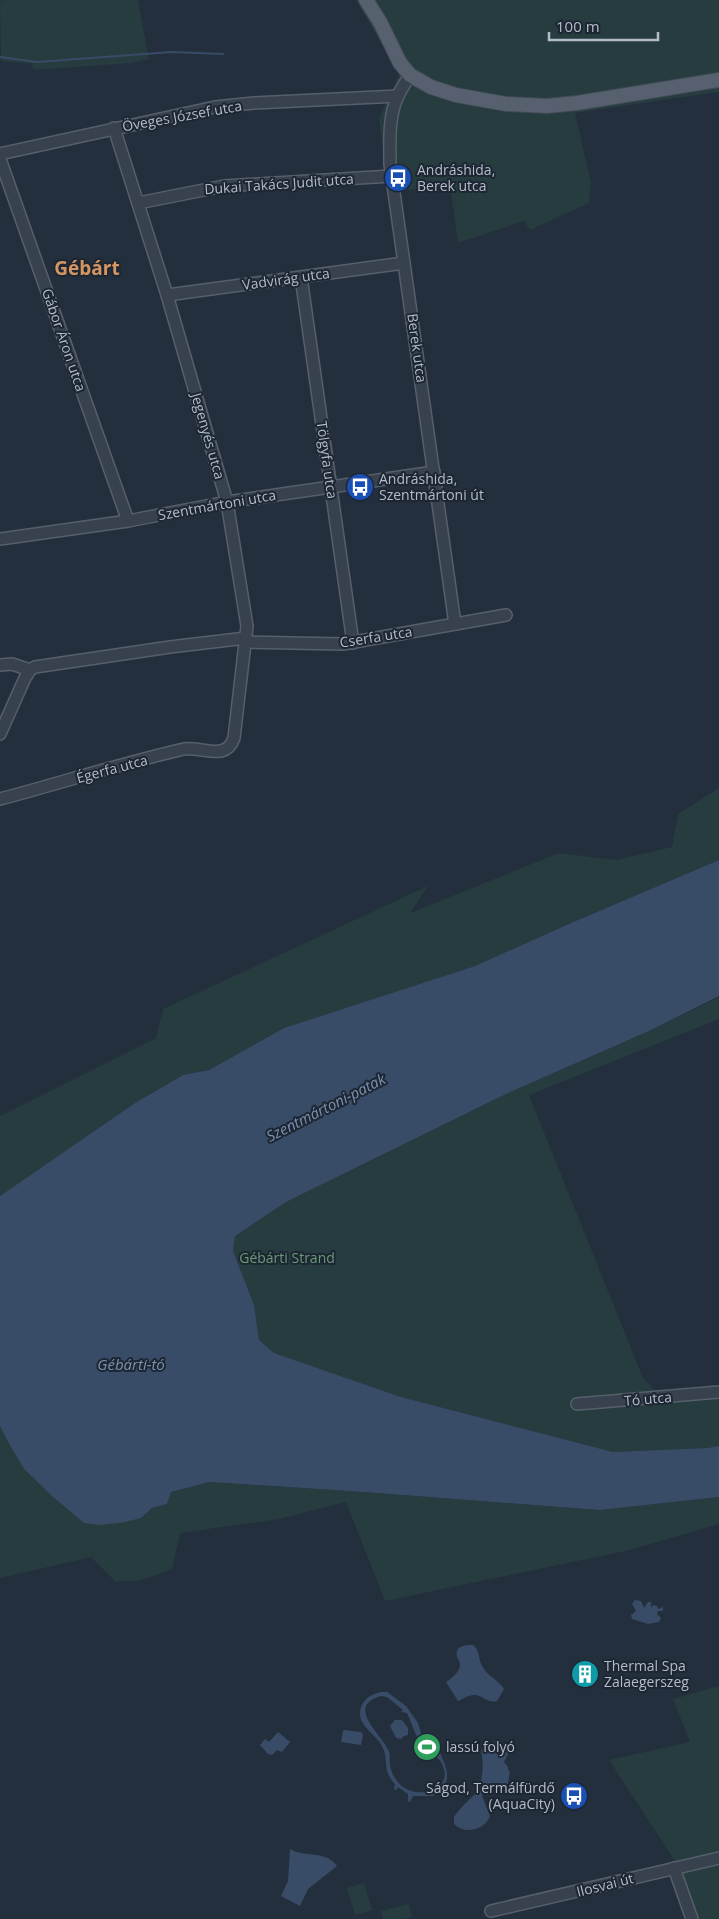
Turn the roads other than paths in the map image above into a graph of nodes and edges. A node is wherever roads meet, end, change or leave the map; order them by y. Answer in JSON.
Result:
{"nodes":[{"id":1,"x":366,"y":0,"type":"edge"},
{"id":2,"x":410,"y":75,"type":"junction"},
{"id":3,"x":719,"y":80,"type":"edge"},
{"id":4,"x":398,"y":96,"type":"junction"},
{"id":5,"x":114,"y":128,"type":"junction"},
{"id":6,"x":0,"y":154,"type":"edge"},
{"id":7,"x":0,"y":159,"type":"edge"},
{"id":8,"x":392,"y":176,"type":"junction"},
{"id":9,"x":138,"y":203,"type":"junction"},
{"id":10,"x":404,"y":263,"type":"junction"},
{"id":11,"x":301,"y":277,"type":"junction"},
{"id":12,"x":167,"y":296,"type":"junction"},
{"id":13,"x":434,"y":472,"type":"junction"},
{"id":14,"x":331,"y":487,"type":"junction"},
{"id":15,"x":227,"y":502,"type":"junction"},
{"id":16,"x":128,"y":521,"type":"junction"},
{"id":17,"x":0,"y":539,"type":"edge"},
{"id":18,"x":506,"y":615,"type":"dead end"},
{"id":19,"x":455,"y":624,"type":"junction"},
{"id":20,"x":246,"y":640,"type":"junction"},
{"id":21,"x":353,"y":643,"type":"junction"},
{"id":22,"x":0,"y":665,"type":"edge"},
{"id":23,"x":30,"y":670,"type":"junction"},
{"id":24,"x":0,"y":734,"type":"edge"},
{"id":25,"x":226,"y":750,"type":"joint"},
{"id":26,"x":0,"y":799,"type":"edge"},
{"id":27,"x":719,"y":1392,"type":"edge"},
{"id":28,"x":577,"y":1404,"type":"dead end"},
{"id":29,"x":719,"y":1858,"type":"edge"},
{"id":30,"x":674,"y":1868,"type":"junction"},
{"id":31,"x":491,"y":1912,"type":"dead end"},
{"id":32,"x":692,"y":1919,"type":"edge"}],
"edges":[{"from":1,"to":2,"type":"main road"},
{"from":2,"to":3,"type":"main road"},
{"from":2,"to":4,"type":"street","name":"Berek utca"},
{"from":4,"to":5,"type":"street","name":"Öveges József utca"},
{"from":4,"to":8,"type":"street","name":"Berek utca"},
{"from":5,"to":6,"type":"street","name":"Öveges József utca"},
{"from":5,"to":9,"type":"street","name":"Jegenyés utca"},
{"from":7,"to":16,"type":"street","name":"Gábor Áron utca"},
{"from":8,"to":9,"type":"street","name":"Dukai Takács Judit utca"},
{"from":8,"to":10,"type":"street","name":"Berek utca"},
{"from":9,"to":12,"type":"street","name":"Jegenyés utca"},
{"from":10,"to":11,"type":"street","name":"Vadvirág utca"},
{"from":10,"to":13,"type":"street","name":"Berek utca"},
{"from":11,"to":12,"type":"street","name":"Vadvirág utca"},
{"from":11,"to":14,"type":"street","name":"Tölgyfa utca"},
{"from":12,"to":15,"type":"street","name":"Jegenyés utca"},
{"from":13,"to":14,"type":"street","name":"Szentmártoni utca"},
{"from":13,"to":19,"type":"street","name":"Berek utca"},
{"from":14,"to":15,"type":"street","name":"Szentmártoni utca"},
{"from":14,"to":21,"type":"street","name":"Tölgyfa utca"},
{"from":15,"to":16,"type":"street","name":"Szentmártoni utca"},
{"from":15,"to":20,"type":"street","name":"Jegenyés utca"},
{"from":16,"to":17,"type":"street","name":"Szentmártoni utca"},
{"from":18,"to":19,"type":"street","name":"Cserfa utca"},
{"from":19,"to":21,"type":"street","name":"Cserfa utca"},
{"from":20,"to":21,"type":"street","name":"Cserfa utca"},
{"from":20,"to":23,"type":"street","name":"Cserfa utca"},
{"from":20,"to":25,"type":"street","name":"Jegenyés utca"},
{"from":22,"to":23,"type":"street","name":"Cserfa utca"},
{"from":23,"to":24,"type":"street"},
{"from":25,"to":26,"type":"street","name":"Égerfa utca"},
{"from":27,"to":28,"type":"street","name":"Tó utca"},
{"from":29,"to":30,"type":"street","name":"Ilosvai út"},
{"from":30,"to":31,"type":"street","name":"Ilosvai út"},
{"from":30,"to":32,"type":"street"}]}
